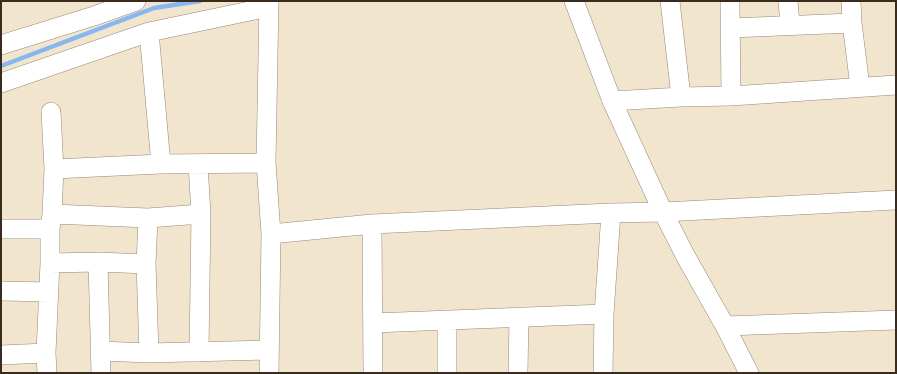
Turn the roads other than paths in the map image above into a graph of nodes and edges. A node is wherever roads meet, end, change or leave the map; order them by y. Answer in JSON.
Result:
{"nodes":[{"id":1,"x":136,"y":1,"type":"edge"},
{"id":2,"x":574,"y":1,"type":"edge"},
{"id":3,"x":670,"y":1,"type":"edge"},
{"id":4,"x":730,"y":1,"type":"edge"},
{"id":5,"x":788,"y":1,"type":"edge"},
{"id":6,"x":851,"y":1,"type":"edge"},
{"id":7,"x":269,"y":4,"type":"edge"},
{"id":8,"x":852,"y":24,"type":"junction"},
{"id":9,"x":790,"y":25,"type":"junction"},
{"id":10,"x":731,"y":28,"type":"junction"},
{"id":11,"x":149,"y":32,"type":"junction"},
{"id":12,"x":1,"y":45,"type":"edge"},
{"id":13,"x":1,"y":83,"type":"edge"},
{"id":14,"x":896,"y":85,"type":"edge"},
{"id":15,"x":860,"y":87,"type":"junction"},
{"id":16,"x":731,"y":96,"type":"junction"},
{"id":17,"x":682,"y":97,"type":"junction"},
{"id":18,"x":612,"y":101,"type":"junction"},
{"id":19,"x":50,"y":112,"type":"dead end"},
{"id":20,"x":266,"y":163,"type":"junction"},
{"id":21,"x":161,"y":164,"type":"junction"},
{"id":22,"x":198,"y":164,"type":"junction"},
{"id":23,"x":54,"y":168,"type":"junction"},
{"id":24,"x":896,"y":200,"type":"edge"},
{"id":25,"x":611,"y":212,"type":"junction"},
{"id":26,"x":663,"y":212,"type":"junction"},
{"id":27,"x":201,"y":214,"type":"junction"},
{"id":28,"x":148,"y":218,"type":"junction"},
{"id":29,"x":51,"y":221,"type":"junction"},
{"id":30,"x":372,"y":224,"type":"junction"},
{"id":31,"x":1,"y":229,"type":"edge"},
{"id":32,"x":271,"y":234,"type":"junction"},
{"id":33,"x":98,"y":262,"type":"junction"},
{"id":34,"x":50,"y":263,"type":"junction"},
{"id":35,"x":146,"y":264,"type":"junction"},
{"id":36,"x":1,"y":291,"type":"edge"},
{"id":37,"x":49,"y":292,"type":"junction"},
{"id":38,"x":604,"y":314,"type":"junction"},
{"id":39,"x":519,"y":317,"type":"junction"},
{"id":40,"x":447,"y":320,"type":"junction"},
{"id":41,"x":896,"y":320,"type":"edge"},
{"id":42,"x":373,"y":323,"type":"junction"},
{"id":43,"x":725,"y":326,"type":"junction"},
{"id":44,"x":268,"y":350,"type":"junction"},
{"id":45,"x":101,"y":351,"type":"junction"},
{"id":46,"x":199,"y":352,"type":"junction"},
{"id":47,"x":46,"y":353,"type":"junction"},
{"id":48,"x":148,"y":353,"type":"junction"},
{"id":49,"x":1,"y":355,"type":"edge"},
{"id":50,"x":47,"y":373,"type":"edge"},
{"id":51,"x":101,"y":373,"type":"edge"},
{"id":52,"x":269,"y":373,"type":"edge"},
{"id":53,"x":373,"y":373,"type":"edge"},
{"id":54,"x":447,"y":373,"type":"edge"},
{"id":55,"x":518,"y":373,"type":"edge"},
{"id":56,"x":603,"y":373,"type":"edge"},
{"id":57,"x":749,"y":373,"type":"edge"}],
"edges":[{"from":1,"to":12,"type":"street"},
{"from":2,"to":18,"type":"street"},
{"from":3,"to":17,"type":"street"},
{"from":4,"to":10,"type":"street"},
{"from":5,"to":9,"type":"street"},
{"from":6,"to":8,"type":"street"},
{"from":7,"to":11,"type":"street"},
{"from":7,"to":20,"type":"street"},
{"from":8,"to":9,"type":"street"},
{"from":8,"to":15,"type":"street"},
{"from":9,"to":10,"type":"street"},
{"from":10,"to":16,"type":"street"},
{"from":11,"to":13,"type":"street"},
{"from":11,"to":21,"type":"street"},
{"from":14,"to":15,"type":"street"},
{"from":15,"to":16,"type":"street"},
{"from":16,"to":17,"type":"street"},
{"from":17,"to":18,"type":"street"},
{"from":18,"to":26,"type":"street"},
{"from":19,"to":23,"type":"street"},
{"from":20,"to":22,"type":"street"},
{"from":20,"to":32,"type":"street"},
{"from":21,"to":22,"type":"street"},
{"from":21,"to":23,"type":"street"},
{"from":22,"to":27,"type":"street"},
{"from":23,"to":29,"type":"street"},
{"from":24,"to":26,"type":"street"},
{"from":25,"to":26,"type":"street"},
{"from":25,"to":30,"type":"street"},
{"from":25,"to":38,"type":"street"},
{"from":26,"to":43,"type":"street"},
{"from":27,"to":28,"type":"street"},
{"from":27,"to":46,"type":"street"},
{"from":28,"to":29,"type":"street"},
{"from":28,"to":35,"type":"street"},
{"from":29,"to":31,"type":"street"},
{"from":29,"to":34,"type":"street"},
{"from":30,"to":32,"type":"street"},
{"from":30,"to":42,"type":"street"},
{"from":32,"to":44,"type":"street"},
{"from":33,"to":34,"type":"street"},
{"from":33,"to":35,"type":"street"},
{"from":33,"to":45,"type":"street"},
{"from":34,"to":37,"type":"street"},
{"from":35,"to":48,"type":"street"},
{"from":36,"to":37,"type":"street"},
{"from":37,"to":47,"type":"street"},
{"from":38,"to":39,"type":"street"},
{"from":38,"to":56,"type":"street"},
{"from":39,"to":40,"type":"street"},
{"from":39,"to":55,"type":"street"},
{"from":40,"to":42,"type":"street"},
{"from":40,"to":54,"type":"street"},
{"from":41,"to":43,"type":"street"},
{"from":42,"to":53,"type":"street"},
{"from":43,"to":57,"type":"street"},
{"from":44,"to":46,"type":"street"},
{"from":44,"to":52,"type":"street"},
{"from":45,"to":48,"type":"street"},
{"from":45,"to":51,"type":"street"},
{"from":46,"to":48,"type":"street"},
{"from":47,"to":49,"type":"street"},
{"from":47,"to":50,"type":"street"}]}
